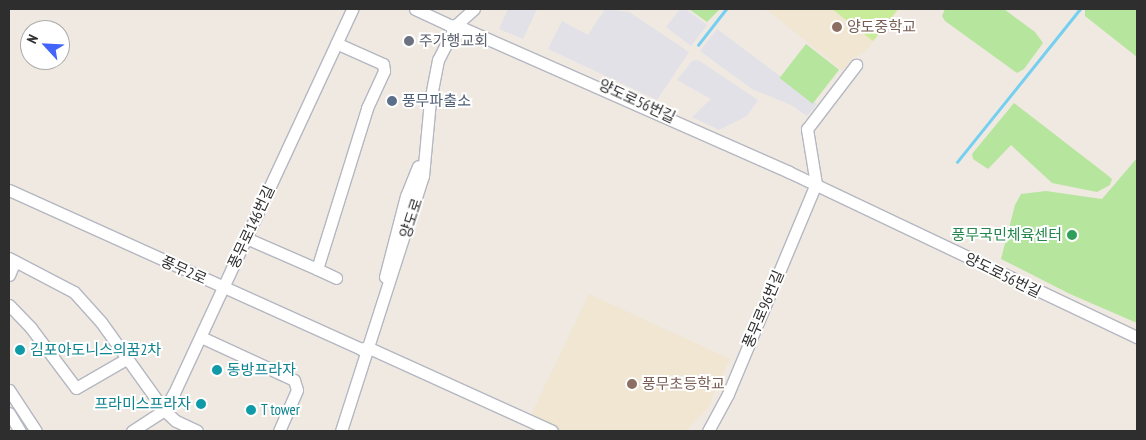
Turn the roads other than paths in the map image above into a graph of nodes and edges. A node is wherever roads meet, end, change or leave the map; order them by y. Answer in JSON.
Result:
{"nodes":[{"id":1,"x":352,"y":9,"type":"edge"},
{"id":2,"x":416,"y":9,"type":"edge"},
{"id":3,"x":465,"y":9,"type":"edge"},
{"id":4,"x":474,"y":9,"type":"edge"},
{"id":5,"x":452,"y":25,"type":"junction"},
{"id":6,"x":336,"y":43,"type":"junction"},
{"id":7,"x":856,"y":65,"type":"dead end"},
{"id":8,"x":816,"y":184,"type":"junction"},
{"id":9,"x":9,"y":190,"type":"edge"},
{"id":10,"x":246,"y":238,"type":"junction"},
{"id":11,"x":12,"y":259,"type":"edge"},
{"id":12,"x":317,"y":269,"type":"junction"},
{"id":13,"x":9,"y":276,"type":"edge"},
{"id":14,"x":336,"y":278,"type":"dead end"},
{"id":15,"x":224,"y":288,"type":"junction"},
{"id":16,"x":9,"y":304,"type":"edge"},
{"id":17,"x":201,"y":337,"type":"junction"},
{"id":18,"x":1137,"y":337,"type":"edge"},
{"id":19,"x":364,"y":348,"type":"junction"},
{"id":20,"x":126,"y":359,"type":"junction"},
{"id":21,"x":9,"y":390,"type":"edge"},
{"id":22,"x":164,"y":410,"type":"junction"},
{"id":23,"x":9,"y":413,"type":"edge"},
{"id":24,"x":20,"y":431,"type":"edge"},
{"id":25,"x":36,"y":431,"type":"edge"},
{"id":26,"x":132,"y":431,"type":"edge"},
{"id":27,"x":197,"y":431,"type":"edge"},
{"id":28,"x":280,"y":431,"type":"edge"},
{"id":29,"x":336,"y":431,"type":"edge"},
{"id":30,"x":341,"y":431,"type":"edge"},
{"id":31,"x":552,"y":431,"type":"edge"},
{"id":32,"x":708,"y":431,"type":"edge"}],
"edges":[{"from":1,"to":6,"type":"street","name":"풍무로146번길"},
{"from":2,"to":5,"type":"street"},
{"from":3,"to":5,"type":"street","name":"양도로"},
{"from":4,"to":5,"type":"street","name":"양도로"},
{"from":5,"to":8,"type":"street","name":"양도로56번길"},
{"from":5,"to":19,"type":"street","name":"양도로"},
{"from":6,"to":10,"type":"street","name":"풍무로146번길"},
{"from":6,"to":12,"type":"street"},
{"from":7,"to":8,"type":"street"},
{"from":8,"to":18,"type":"street","name":"양도로56번길"},
{"from":8,"to":32,"type":"street","name":"풍무로96번길"},
{"from":9,"to":15,"type":"street","name":"풍무2로"},
{"from":10,"to":12,"type":"street"},
{"from":10,"to":15,"type":"street","name":"풍무로146번길"},
{"from":11,"to":13,"type":"street"},
{"from":11,"to":20,"type":"street"},
{"from":12,"to":14,"type":"street"},
{"from":15,"to":17,"type":"street","name":"풍무로146번길"},
{"from":15,"to":19,"type":"street","name":"풍무2로"},
{"from":16,"to":20,"type":"street"},
{"from":17,"to":22,"type":"street","name":"풍무로146번길"},
{"from":17,"to":28,"type":"street"},
{"from":19,"to":29,"type":"street","name":"양도로"},
{"from":19,"to":30,"type":"street","name":"양도로"},
{"from":19,"to":31,"type":"street","name":"풍무2로"},
{"from":20,"to":22,"type":"street"},
{"from":21,"to":25,"type":"street"},
{"from":22,"to":26,"type":"street","name":"풍무로146번길"},
{"from":22,"to":27,"type":"street"},
{"from":23,"to":24,"type":"street"}]}
